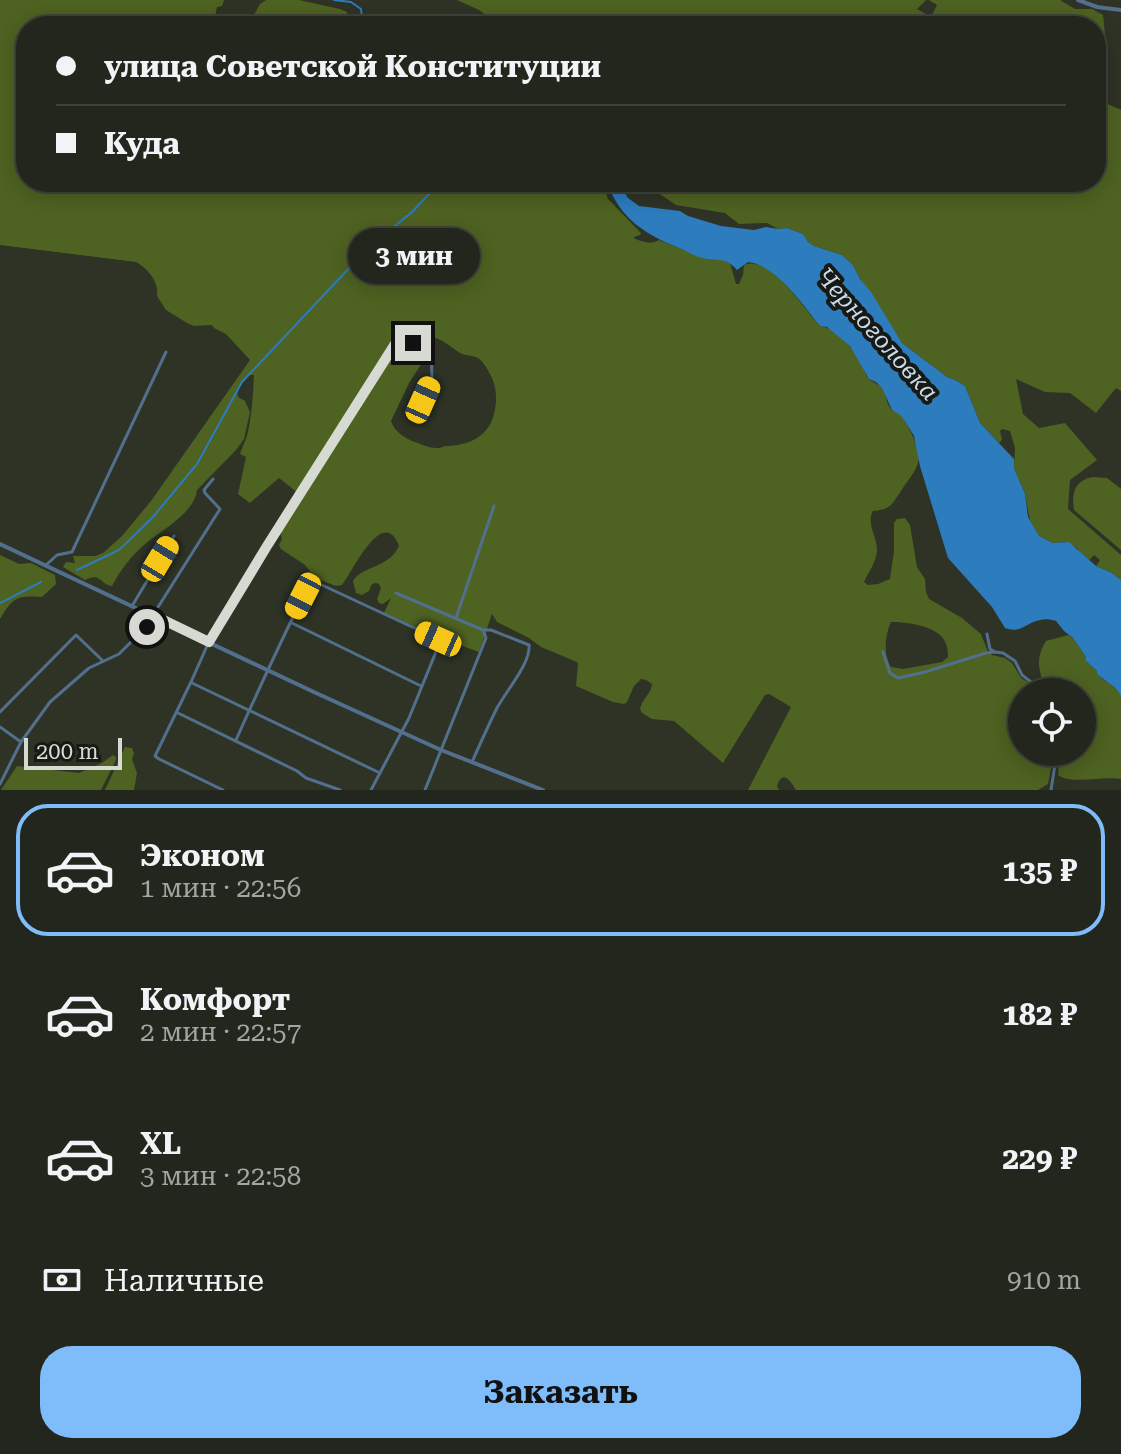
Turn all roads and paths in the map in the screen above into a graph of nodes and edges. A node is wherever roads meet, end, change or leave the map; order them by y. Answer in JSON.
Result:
{"nodes":[{"id":1,"x":1078,"y":0,"type":"edge"},
{"id":2,"x":1121,"y":10,"type":"edge"},
{"id":3,"x":166,"y":352,"type":"dead end"},
{"id":4,"x":423,"y":400,"type":"dead end"},
{"id":5,"x":213,"y":479,"type":"dead end"},
{"id":6,"x":494,"y":506,"type":"dead end"},
{"id":7,"x":174,"y":536,"type":"dead end"},
{"id":8,"x":0,"y":544,"type":"edge"},
{"id":9,"x":46,"y":565,"type":"junction"},
{"id":10,"x":396,"y":593,"type":"dead end"},
{"id":11,"x":132,"y":606,"type":"junction"},
{"id":12,"x":153,"y":615,"type":"junction"},
{"id":13,"x":456,"y":618,"type":"junction"},
{"id":14,"x":292,"y":623,"type":"junction"},
{"id":15,"x":483,"y":630,"type":"junction"},
{"id":16,"x":987,"y":634,"type":"dead end"},
{"id":17,"x":209,"y":642,"type":"junction"},
{"id":18,"x":883,"y":652,"type":"dead end"},
{"id":19,"x":995,"y":652,"type":"junction"},
{"id":20,"x":102,"y":661,"type":"junction"},
{"id":21,"x":267,"y":669,"type":"junction"},
{"id":22,"x":1026,"y":678,"type":"edge"},
{"id":23,"x":191,"y":682,"type":"junction"},
{"id":24,"x":422,"y":686,"type":"junction"},
{"id":25,"x":249,"y":711,"type":"junction"},
{"id":26,"x":0,"y":712,"type":"edge"},
{"id":27,"x":177,"y":713,"type":"junction"},
{"id":28,"x":0,"y":727,"type":"edge"},
{"id":29,"x":401,"y":732,"type":"junction"},
{"id":30,"x":236,"y":740,"type":"junction"},
{"id":31,"x":21,"y":742,"type":"junction"},
{"id":32,"x":441,"y":750,"type":"junction"},
{"id":33,"x":472,"y":762,"type":"junction"},
{"id":34,"x":1055,"y":766,"type":"edge"},
{"id":35,"x":380,"y":773,"type":"junction"},
{"id":36,"x":0,"y":784,"type":"edge"},
{"id":37,"x":223,"y":790,"type":"edge"},
{"id":38,"x":340,"y":790,"type":"edge"},
{"id":39,"x":371,"y":790,"type":"edge"},
{"id":40,"x":425,"y":790,"type":"edge"},
{"id":41,"x":543,"y":790,"type":"edge"},
{"id":42,"x":1051,"y":790,"type":"edge"}],
"edges":[{"from":1,"to":2,"type":"street"},
{"from":3,"to":9,"type":"street"},
{"from":4,"to":17,"type":"street"},
{"from":5,"to":12,"type":"street"},
{"from":6,"to":13,"type":"street"},
{"from":7,"to":11,"type":"street"},
{"from":8,"to":9,"type":"street"},
{"from":9,"to":11,"type":"street"},
{"from":10,"to":13,"type":"street"},
{"from":11,"to":12,"type":"street"},
{"from":12,"to":17,"type":"street"},
{"from":12,"to":20,"type":"street"},
{"from":13,"to":15,"type":"street"},
{"from":14,"to":21,"type":"street"},
{"from":14,"to":24,"type":"street"},
{"from":14,"to":24,"type":"street"},
{"from":15,"to":32,"type":"street"},
{"from":15,"to":33,"type":"street"},
{"from":16,"to":19,"type":"street"},
{"from":17,"to":21,"type":"street"},
{"from":17,"to":23,"type":"street"},
{"from":18,"to":19,"type":"street"},
{"from":19,"to":22,"type":"street"},
{"from":20,"to":26,"type":"street"},
{"from":20,"to":31,"type":"street"},
{"from":21,"to":25,"type":"street"},
{"from":21,"to":29,"type":"street"},
{"from":23,"to":25,"type":"street"},
{"from":23,"to":27,"type":"street"},
{"from":24,"to":29,"type":"street"},
{"from":25,"to":30,"type":"street"},
{"from":25,"to":35,"type":"street"},
{"from":27,"to":30,"type":"street"},
{"from":27,"to":37,"type":"street"},
{"from":28,"to":31,"type":"street"},
{"from":29,"to":32,"type":"street"},
{"from":29,"to":35,"type":"street"},
{"from":30,"to":38,"type":"street"},
{"from":31,"to":36,"type":"street"},
{"from":32,"to":33,"type":"street"},
{"from":32,"to":40,"type":"street"},
{"from":33,"to":41,"type":"street"},
{"from":34,"to":42,"type":"street"},
{"from":35,"to":39,"type":"street"}]}
